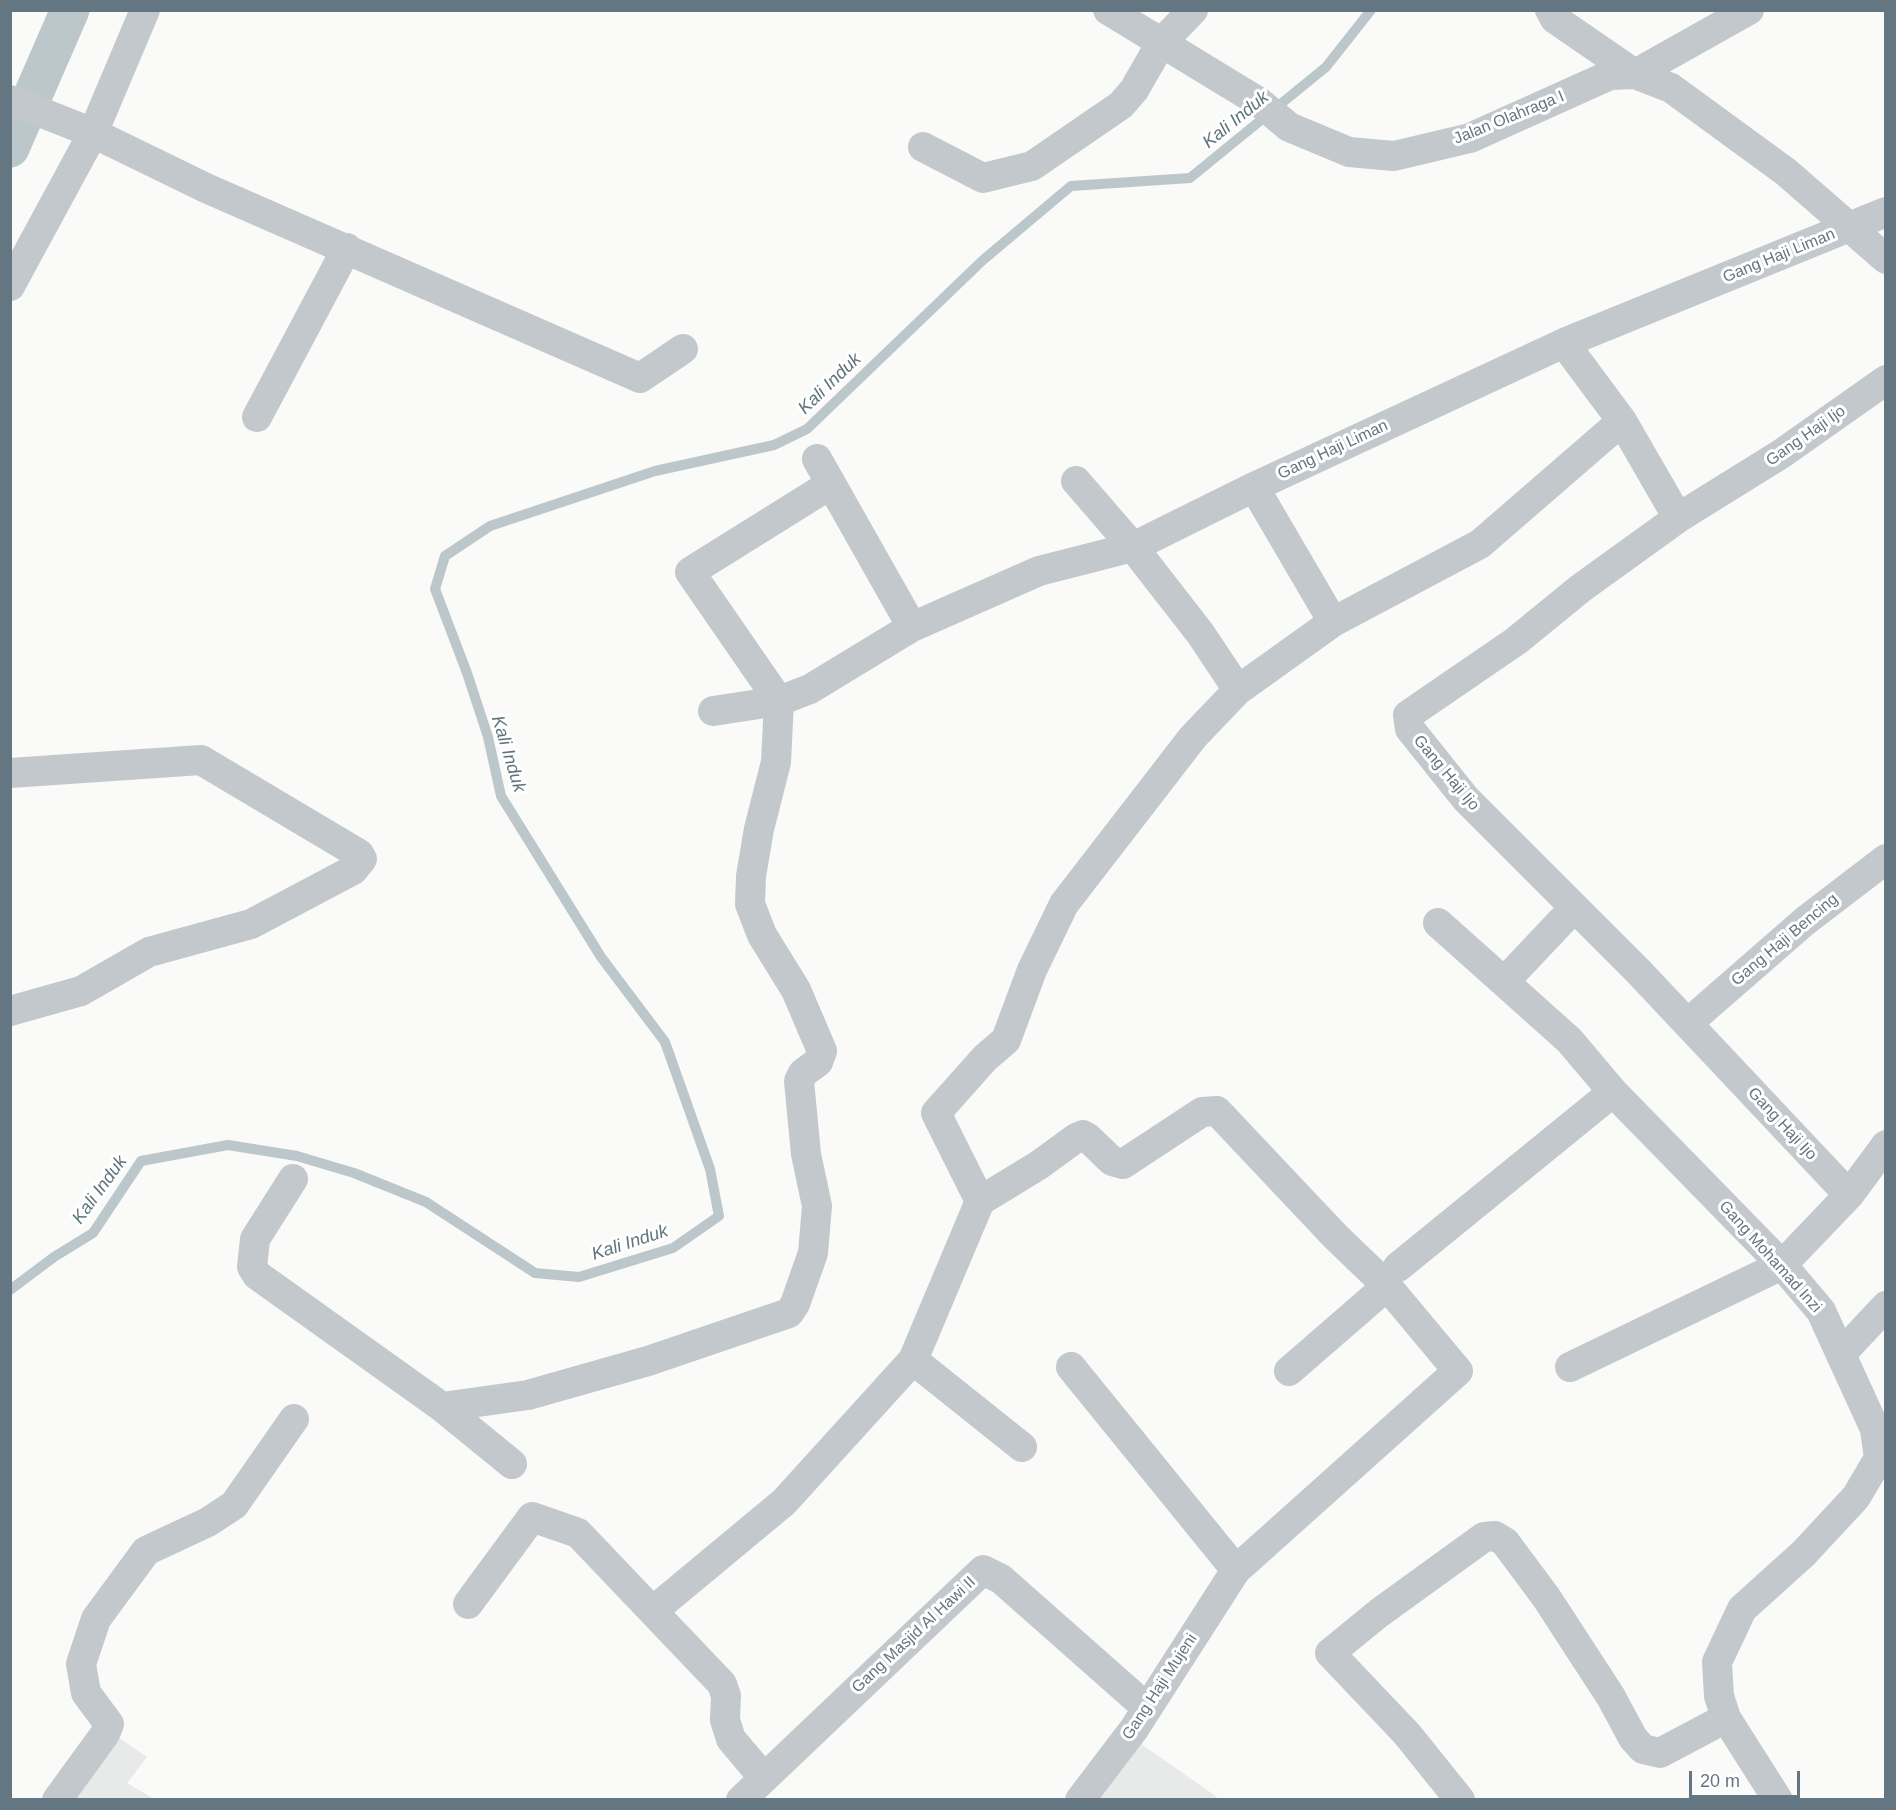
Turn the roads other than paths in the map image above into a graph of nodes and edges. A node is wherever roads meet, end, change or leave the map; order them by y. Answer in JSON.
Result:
{"nodes":[{"id":1,"x":145,"y":10,"type":"edge"},
{"id":2,"x":1108,"y":10,"type":"edge"},
{"id":3,"x":1193,"y":10,"type":"edge"},
{"id":4,"x":1550,"y":10,"type":"edge"},
{"id":5,"x":1749,"y":10,"type":"edge"},
{"id":6,"x":1161,"y":43,"type":"junction"},
{"id":7,"x":1635,"y":74,"type":"junction"},
{"id":8,"x":14,"y":101,"type":"edge"},
{"id":9,"x":93,"y":133,"type":"junction"},
{"id":10,"x":923,"y":147,"type":"dead end"},
{"id":11,"x":1886,"y":212,"type":"edge"},
{"id":12,"x":1849,"y":228,"type":"junction"},
{"id":13,"x":347,"y":248,"type":"junction"},
{"id":14,"x":1886,"y":259,"type":"edge"},
{"id":15,"x":10,"y":286,"type":"edge"},
{"id":16,"x":1564,"y":343,"type":"junction"},
{"id":17,"x":683,"y":349,"type":"dead end"},
{"id":18,"x":1886,"y":380,"type":"edge"},
{"id":19,"x":257,"y":417,"type":"dead end"},
{"id":20,"x":1622,"y":421,"type":"junction"},
{"id":21,"x":1076,"y":481,"type":"dead end"},
{"id":22,"x":1254,"y":487,"type":"junction"},
{"id":23,"x":1678,"y":518,"type":"junction"},
{"id":24,"x":1133,"y":546,"type":"junction"},
{"id":25,"x":1332,"y":622,"type":"junction"},
{"id":26,"x":912,"y":627,"type":"junction"},
{"id":27,"x":1238,"y":690,"type":"junction"},
{"id":28,"x":779,"y":701,"type":"junction"},
{"id":29,"x":712,"y":711,"type":"dead end"},
{"id":30,"x":10,"y":774,"type":"edge"},
{"id":31,"x":1886,"y":859,"type":"edge"},
{"id":32,"x":1573,"y":909,"type":"junction"},
{"id":33,"x":1438,"y":923,"type":"dead end"},
{"id":34,"x":1504,"y":982,"type":"junction"},
{"id":35,"x":10,"y":1011,"type":"edge"},
{"id":36,"x":1688,"y":1023,"type":"junction"},
{"id":37,"x":1613,"y":1092,"type":"junction"},
{"id":38,"x":1886,"y":1145,"type":"edge"},
{"id":39,"x":293,"y":1179,"type":"dead end"},
{"id":40,"x":1849,"y":1195,"type":"junction"},
{"id":41,"x":980,"y":1201,"type":"junction"},
{"id":42,"x":1782,"y":1265,"type":"junction"},
{"id":43,"x":1392,"y":1276,"type":"junction"},
{"id":44,"x":1886,"y":1306,"type":"edge"},
{"id":45,"x":1842,"y":1353,"type":"junction"},
{"id":46,"x":913,"y":1360,"type":"junction"},
{"id":47,"x":1071,"y":1367,"type":"dead end"},
{"id":48,"x":1570,"y":1367,"type":"dead end"},
{"id":49,"x":1289,"y":1371,"type":"dead end"},
{"id":50,"x":442,"y":1407,"type":"junction"},
{"id":51,"x":294,"y":1419,"type":"dead end"},
{"id":52,"x":1022,"y":1447,"type":"dead end"},
{"id":53,"x":512,"y":1464,"type":"dead end"},
{"id":54,"x":1236,"y":1570,"type":"junction"},
{"id":55,"x":468,"y":1604,"type":"dead end"},
{"id":56,"x":654,"y":1610,"type":"junction"},
{"id":57,"x":1147,"y":1708,"type":"junction"},
{"id":58,"x":1725,"y":1718,"type":"junction"},
{"id":59,"x":763,"y":1777,"type":"junction"},
{"id":60,"x":57,"y":1800,"type":"edge"},
{"id":61,"x":741,"y":1800,"type":"edge"},
{"id":62,"x":1080,"y":1800,"type":"edge"},
{"id":63,"x":1460,"y":1800,"type":"edge"},
{"id":64,"x":1778,"y":1800,"type":"edge"}],
"edges":[{"from":1,"to":9,"type":"street"},
{"from":2,"to":6,"type":"street","name":"Jalan Olahraga I"},
{"from":3,"to":6,"type":"street"},
{"from":4,"to":7,"type":"street"},
{"from":5,"to":7,"type":"street"},
{"from":6,"to":7,"type":"street","name":"Jalan Olahraga I"},
{"from":6,"to":10,"type":"street"},
{"from":7,"to":12,"type":"street","name":"Jalan Olahraga I"},
{"from":8,"to":9,"type":"street"},
{"from":9,"to":13,"type":"street"},
{"from":9,"to":15,"type":"street"},
{"from":11,"to":12,"type":"street","name":"Gang Haji Liman"},
{"from":12,"to":14,"type":"street","name":"Jalan Olahraga I"},
{"from":12,"to":16,"type":"street","name":"Gang Haji Liman"},
{"from":13,"to":17,"type":"street"},
{"from":13,"to":19,"type":"street"},
{"from":16,"to":20,"type":"street"},
{"from":16,"to":22,"type":"street","name":"Gang Haji Liman"},
{"from":18,"to":23,"type":"street","name":"Gang Haji Ijo"},
{"from":20,"to":23,"type":"street"},
{"from":20,"to":25,"type":"street"},
{"from":21,"to":24,"type":"street"},
{"from":22,"to":24,"type":"street","name":"Gang Haji Liman"},
{"from":22,"to":25,"type":"street"},
{"from":23,"to":32,"type":"street","name":"Gang Haji Ijo"},
{"from":24,"to":26,"type":"street","name":"Gang Haji Liman"},
{"from":24,"to":27,"type":"street"},
{"from":25,"to":27,"type":"street"},
{"from":26,"to":28,"type":"street","name":"Gang Haji Liman"},
{"from":26,"to":28,"type":"street"},
{"from":27,"to":41,"type":"street"},
{"from":28,"to":29,"type":"street","name":"Gang Haji Liman"},
{"from":28,"to":50,"type":"street"},
{"from":30,"to":35,"type":"street"},
{"from":31,"to":36,"type":"street","name":"Gang Haji Bencing"},
{"from":32,"to":34,"type":"street"},
{"from":32,"to":36,"type":"street","name":"Gang Haji Ijo"},
{"from":33,"to":34,"type":"street","name":"Gang Mohamad Inzi"},
{"from":34,"to":37,"type":"street","name":"Gang Mohamad Inzi"},
{"from":36,"to":40,"type":"street","name":"Gang Haji Ijo"},
{"from":37,"to":42,"type":"street","name":"Gang Mohamad Inzi"},
{"from":37,"to":43,"type":"street"},
{"from":38,"to":40,"type":"street"},
{"from":39,"to":50,"type":"street"},
{"from":40,"to":42,"type":"street"},
{"from":41,"to":43,"type":"street"},
{"from":41,"to":46,"type":"street"},
{"from":42,"to":45,"type":"street","name":"Gang Mohamad Inzi"},
{"from":42,"to":48,"type":"street"},
{"from":43,"to":49,"type":"street"},
{"from":43,"to":54,"type":"street","name":"Gang Haji Mujeni"},
{"from":44,"to":45,"type":"street"},
{"from":45,"to":58,"type":"street","name":"Gang Mohamad Inzi"},
{"from":46,"to":52,"type":"street"},
{"from":46,"to":56,"type":"street"},
{"from":47,"to":54,"type":"street"},
{"from":50,"to":53,"type":"street"},
{"from":51,"to":60,"type":"street"},
{"from":54,"to":57,"type":"street","name":"Gang Haji Mujeni"},
{"from":55,"to":56,"type":"street"},
{"from":56,"to":59,"type":"street"},
{"from":57,"to":59,"type":"street","name":"Gang Masjid Al Hawi II"},
{"from":57,"to":62,"type":"street","name":"Gang Haji Mujeni"},
{"from":58,"to":63,"type":"street"},
{"from":58,"to":64,"type":"street","name":"Gang Mohamad Inzi"},
{"from":59,"to":61,"type":"street","name":"Gang Masjid Al Hawi II"}]}
